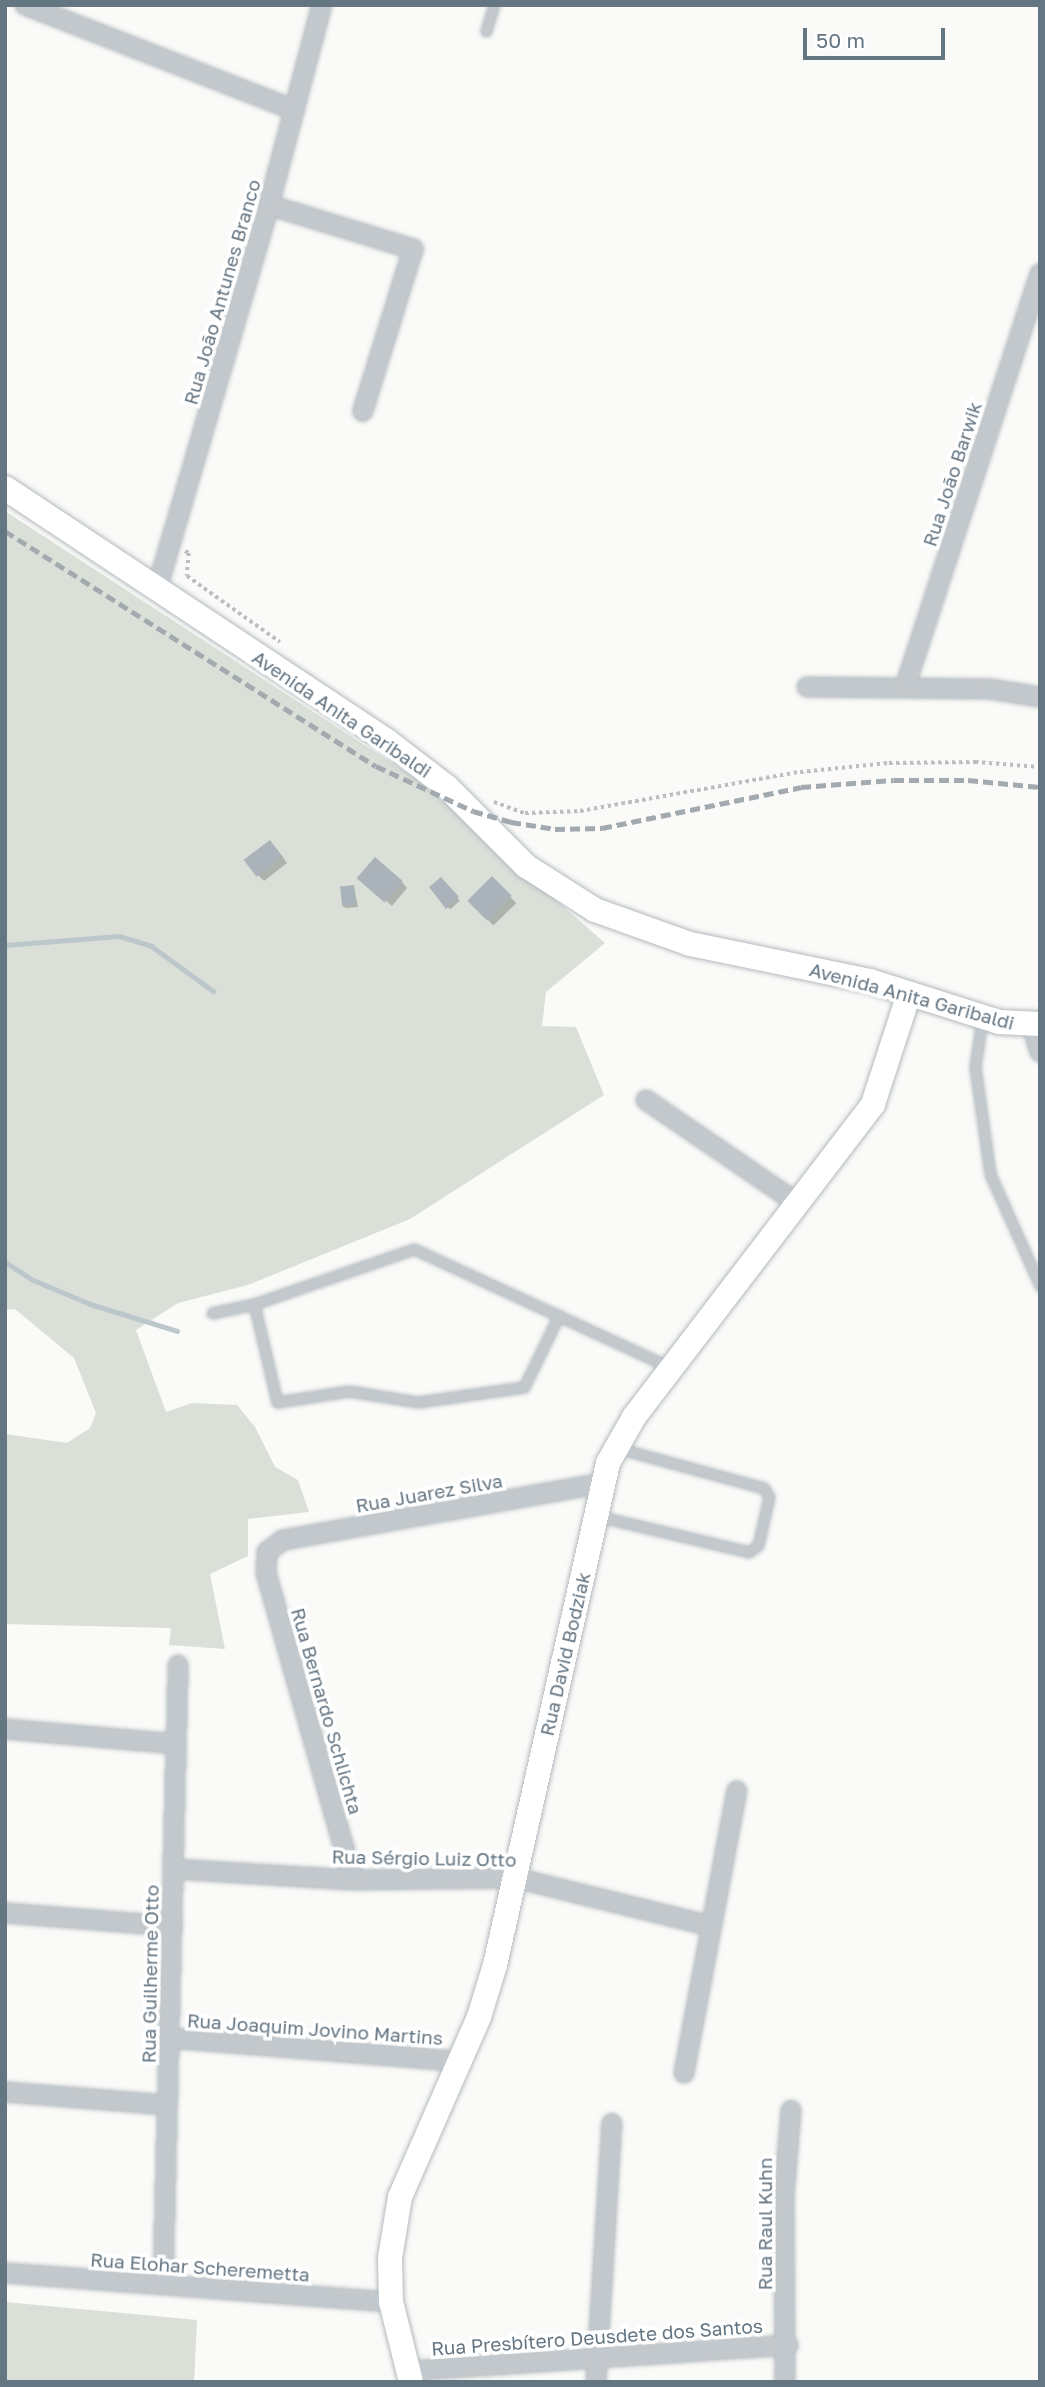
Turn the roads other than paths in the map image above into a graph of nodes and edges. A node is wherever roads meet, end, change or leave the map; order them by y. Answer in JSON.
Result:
{"nodes":[{"id":1,"x":25,"y":5,"type":"edge"},
{"id":2,"x":321,"y":5,"type":"edge"},
{"id":3,"x":494,"y":5,"type":"edge"},
{"id":4,"x":486,"y":31,"type":"dead end"},
{"id":5,"x":294,"y":110,"type":"junction"},
{"id":6,"x":269,"y":205,"type":"junction"},
{"id":7,"x":1040,"y":274,"type":"edge"},
{"id":8,"x":363,"y":411,"type":"dead end"},
{"id":9,"x":5,"y":488,"type":"edge"},
{"id":10,"x":157,"y":589,"type":"junction"},
{"id":11,"x":807,"y":687,"type":"dead end"},
{"id":12,"x":905,"y":687,"type":"junction"},
{"id":13,"x":1040,"y":698,"type":"edge"},
{"id":14,"x":909,"y":994,"type":"junction"},
{"id":15,"x":982,"y":1018,"type":"junction"},
{"id":16,"x":1036,"y":1025,"type":"edge"},
{"id":17,"x":1040,"y":1052,"type":"edge"},
{"id":18,"x":646,"y":1100,"type":"dead end"},
{"id":19,"x":797,"y":1203,"type":"junction"},
{"id":20,"x":1040,"y":1286,"type":"edge"},
{"id":21,"x":254,"y":1304,"type":"junction"},
{"id":22,"x":212,"y":1313,"type":"dead end"},
{"id":23,"x":559,"y":1315,"type":"junction"},
{"id":24,"x":671,"y":1368,"type":"junction"},
{"id":25,"x":615,"y":1448,"type":"junction"},
{"id":26,"x":603,"y":1483,"type":"junction"},
{"id":27,"x":596,"y":1516,"type":"junction"},
{"id":28,"x":267,"y":1552,"type":"joint"},
{"id":29,"x":178,"y":1665,"type":"dead end"},
{"id":30,"x":5,"y":1729,"type":"edge"},
{"id":31,"x":176,"y":1744,"type":"junction"},
{"id":32,"x":737,"y":1791,"type":"dead end"},
{"id":33,"x":173,"y":1869,"type":"junction"},
{"id":34,"x":515,"y":1878,"type":"junction"},
{"id":35,"x":353,"y":1880,"type":"junction"},
{"id":36,"x":5,"y":1913,"type":"edge"},
{"id":37,"x":172,"y":1926,"type":"junction"},
{"id":38,"x":711,"y":1926,"type":"junction"},
{"id":39,"x":169,"y":2038,"type":"junction"},
{"id":40,"x":458,"y":2061,"type":"junction"},
{"id":41,"x":684,"y":2073,"type":"dead end"},
{"id":42,"x":5,"y":2092,"type":"edge"},
{"id":43,"x":167,"y":2105,"type":"junction"},
{"id":44,"x":791,"y":2109,"type":"dead end"},
{"id":45,"x":612,"y":2123,"type":"dead end"},
{"id":46,"x":5,"y":2273,"type":"edge"},
{"id":47,"x":163,"y":2285,"type":"junction"},
{"id":48,"x":391,"y":2302,"type":"junction"},
{"id":49,"x":788,"y":2346,"type":"junction"},
{"id":50,"x":597,"y":2358,"type":"junction"},
{"id":51,"x":410,"y":2376,"type":"edge"},
{"id":52,"x":596,"y":2382,"type":"edge"},
{"id":53,"x":785,"y":2382,"type":"edge"}],
"edges":[{"from":1,"to":5,"type":"street"},
{"from":2,"to":5,"type":"street","name":"Rua João Antunes Branco"},
{"from":3,"to":4,"type":"lane"},
{"from":5,"to":6,"type":"street","name":"Rua João Antunes Branco"},
{"from":6,"to":8,"type":"street"},
{"from":6,"to":10,"type":"street","name":"Rua João Antunes Branco"},
{"from":7,"to":12,"type":"street","name":"Rua João Barwik"},
{"from":9,"to":10,"type":"street","name":"Avenida Anita Garibaldi"},
{"from":10,"to":14,"type":"street","name":"Avenida Anita Garibaldi"},
{"from":11,"to":12,"type":"street"},
{"from":12,"to":13,"type":"street"},
{"from":14,"to":15,"type":"street","name":"Avenida Anita Garibaldi"},
{"from":14,"to":19,"type":"street","name":"Rua David Bodziak"},
{"from":15,"to":16,"type":"street","name":"Avenida Anita Garibaldi"},
{"from":15,"to":20,"type":"lane"},
{"from":16,"to":17,"type":"street"},
{"from":18,"to":19,"type":"street"},
{"from":19,"to":24,"type":"street","name":"Rua David Bodziak"},
{"from":21,"to":22,"type":"lane"},
{"from":21,"to":23,"type":"lane"},
{"from":21,"to":23,"type":"lane"},
{"from":23,"to":24,"type":"lane"},
{"from":24,"to":25,"type":"street","name":"Rua David Bodziak"},
{"from":25,"to":26,"type":"street","name":"Rua David Bodziak"},
{"from":25,"to":27,"type":"lane"},
{"from":26,"to":27,"type":"street","name":"Rua David Bodziak"},
{"from":26,"to":28,"type":"street","name":"Rua Juarez Silva"},
{"from":27,"to":34,"type":"street","name":"Rua David Bodziak"},
{"from":28,"to":35,"type":"street","name":"Rua Bernardo Schlichta"},
{"from":29,"to":31,"type":"street","name":"Rua Guilherme Otto"},
{"from":30,"to":31,"type":"street"},
{"from":31,"to":33,"type":"street","name":"Rua Guilherme Otto"},
{"from":32,"to":38,"type":"street"},
{"from":33,"to":35,"type":"street","name":"Rua Sérgio Luiz Otto"},
{"from":33,"to":37,"type":"street","name":"Rua Guilherme Otto"},
{"from":34,"to":35,"type":"street","name":"Rua Sérgio Luiz Otto"},
{"from":34,"to":38,"type":"street","name":"Rua Sérgio Luiz Otto"},
{"from":34,"to":40,"type":"street","name":"Rua David Bodziak"},
{"from":36,"to":37,"type":"street"},
{"from":37,"to":39,"type":"street","name":"Rua Guilherme Otto"},
{"from":38,"to":41,"type":"street"},
{"from":39,"to":40,"type":"street","name":"Rua Joaquim Jovino Martins"},
{"from":39,"to":43,"type":"street","name":"Rua Guilherme Otto"},
{"from":40,"to":48,"type":"street","name":"Rua David Bodziak"},
{"from":42,"to":43,"type":"street"},
{"from":43,"to":47,"type":"street","name":"Rua Guilherme Otto"},
{"from":44,"to":49,"type":"street","name":"Rua Raul Kuhn"},
{"from":45,"to":50,"type":"street"},
{"from":46,"to":47,"type":"street","name":"Rua Elohar Scheremetta"},
{"from":47,"to":48,"type":"street","name":"Rua Elohar Scheremetta"},
{"from":48,"to":51,"type":"street","name":"Rua David Bodziak"},
{"from":49,"to":50,"type":"street","name":"Rua Presbítero Deusdete dos Santos"},
{"from":49,"to":53,"type":"street","name":"Rua Raul Kuhn"},
{"from":50,"to":51,"type":"street","name":"Rua Presbítero Deusdete dos Santos"},
{"from":50,"to":52,"type":"street"}]}
